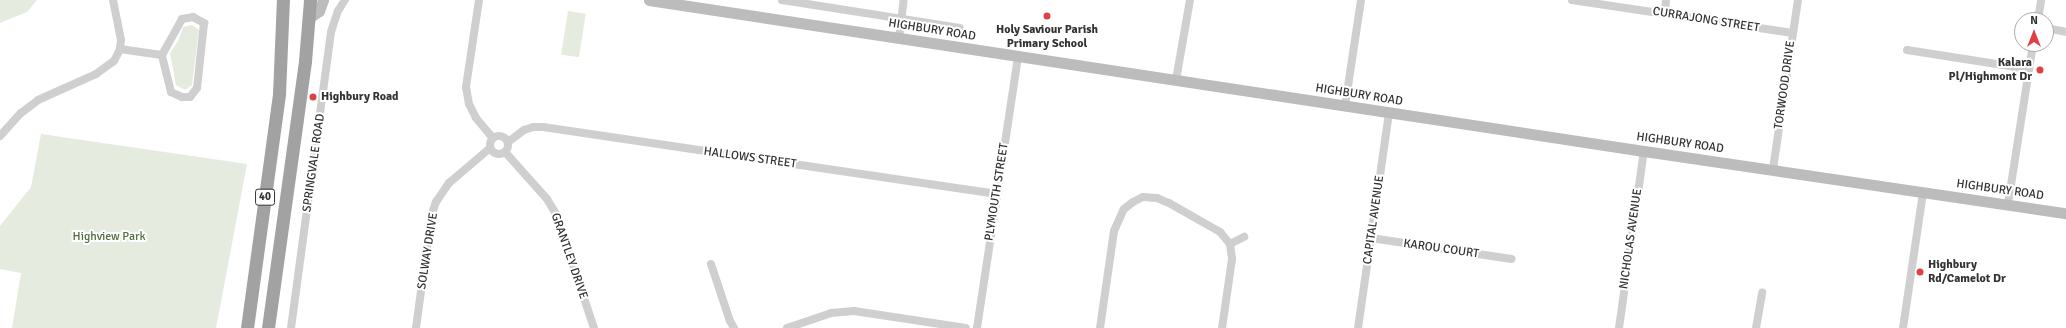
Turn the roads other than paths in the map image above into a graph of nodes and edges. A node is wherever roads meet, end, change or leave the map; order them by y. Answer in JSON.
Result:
{"nodes":[{"id":1,"x":112,"y":0,"type":"edge"},
{"id":2,"x":283,"y":0,"type":"edge"},
{"id":3,"x":310,"y":0,"type":"edge"},
{"id":4,"x":323,"y":0,"type":"edge"},
{"id":5,"x":345,"y":0,"type":"edge"},
{"id":6,"x":480,"y":0,"type":"edge"},
{"id":7,"x":649,"y":0,"type":"edge"},
{"id":8,"x":782,"y":0,"type":"edge"},
{"id":9,"x":904,"y":0,"type":"edge"},
{"id":10,"x":1190,"y":0,"type":"edge"},
{"id":11,"x":1361,"y":0,"type":"edge"},
{"id":12,"x":1572,"y":0,"type":"edge"},
{"id":13,"x":1666,"y":0,"type":"edge"},
{"id":14,"x":1798,"y":0,"type":"edge"},
{"id":15,"x":2041,"y":0,"type":"edge"},
{"id":16,"x":2039,"y":12,"type":"edge"},
{"id":17,"x":1664,"y":13,"type":"junction"},
{"id":18,"x":309,"y":18,"type":"junction"},
{"id":19,"x":902,"y":18,"type":"junction"},
{"id":20,"x":960,"y":28,"type":"dead end"},
{"id":21,"x":2054,"y":30,"type":"edge"},
{"id":22,"x":2066,"y":32,"type":"edge"},
{"id":23,"x":1793,"y":33,"type":"junction"},
{"id":24,"x":899,"y":38,"type":"junction"},
{"id":25,"x":120,"y":49,"type":"junction"},
{"id":26,"x":1907,"y":50,"type":"dead end"},
{"id":27,"x":2032,"y":52,"type":"edge"},
{"id":28,"x":162,"y":55,"type":"junction"},
{"id":29,"x":1018,"y":56,"type":"junction"},
{"id":30,"x":2029,"y":69,"type":"junction"},
{"id":31,"x":1176,"y":80,"type":"junction"},
{"id":32,"x":1345,"y":106,"type":"junction"},
{"id":33,"x":1389,"y":112,"type":"junction"},
{"id":34,"x":0,"y":136,"type":"edge"},
{"id":35,"x":493,"y":138,"type":"junction"},
{"id":36,"x":508,"y":142,"type":"junction"},
{"id":37,"x":490,"y":148,"type":"junction"},
{"id":38,"x":1644,"y":151,"type":"junction"},
{"id":39,"x":505,"y":152,"type":"junction"},
{"id":40,"x":1773,"y":169,"type":"junction"},
{"id":41,"x":1923,"y":192,"type":"junction"},
{"id":42,"x":997,"y":194,"type":"junction"},
{"id":43,"x":2008,"y":204,"type":"junction"},
{"id":44,"x":2066,"y":213,"type":"edge"},
{"id":45,"x":1244,"y":237,"type":"dead end"},
{"id":46,"x":1371,"y":238,"type":"junction"},
{"id":47,"x":1230,"y":244,"type":"junction"},
{"id":48,"x":1511,"y":259,"type":"dead end"},
{"id":49,"x":711,"y":264,"type":"dead end"},
{"id":50,"x":1762,"y":293,"type":"dead end"},
{"id":51,"x":247,"y":328,"type":"edge"},
{"id":52,"x":268,"y":328,"type":"edge"},
{"id":53,"x":291,"y":328,"type":"edge"},
{"id":54,"x":416,"y":328,"type":"edge"},
{"id":55,"x":594,"y":328,"type":"edge"},
{"id":56,"x":734,"y":328,"type":"edge"},
{"id":57,"x":787,"y":328,"type":"edge"},
{"id":58,"x":966,"y":328,"type":"edge"},
{"id":59,"x":977,"y":328,"type":"edge"},
{"id":60,"x":1100,"y":328,"type":"edge"},
{"id":61,"x":1222,"y":328,"type":"edge"},
{"id":62,"x":1358,"y":328,"type":"edge"},
{"id":63,"x":1619,"y":328,"type":"edge"},
{"id":64,"x":1756,"y":328,"type":"edge"},
{"id":65,"x":1903,"y":328,"type":"edge"}],
"edges":[{"from":1,"to":25,"type":"street"},
{"from":2,"to":51,"type":"highway","number":"40"},
{"from":3,"to":18,"type":"highway","name":"SPRINGVALE ROAD","number":"40"},
{"from":4,"to":18,"type":"main road"},
{"from":5,"to":53,"type":"street","name":"SPRINGVALE ROAD"},
{"from":6,"to":35,"type":"street"},
{"from":7,"to":24,"type":"main road","name":"HIGHBURY ROAD"},
{"from":8,"to":19,"type":"street"},
{"from":9,"to":19,"type":"street"},
{"from":10,"to":31,"type":"street"},
{"from":11,"to":32,"type":"street"},
{"from":12,"to":17,"type":"street","name":"CURRAJONG STREET"},
{"from":13,"to":17,"type":"street"},
{"from":14,"to":23,"type":"street","name":"TORWOOD DRIVE"},
{"from":15,"to":16,"type":"street"},
{"from":17,"to":23,"type":"street","name":"CURRAJONG STREET"},
{"from":18,"to":52,"type":"highway","name":"SPRINGVALE ROAD","number":"40"},
{"from":19,"to":20,"type":"street"},
{"from":19,"to":24,"type":"street"},
{"from":21,"to":22,"type":"street"},
{"from":23,"to":40,"type":"street","name":"TORWOOD DRIVE"},
{"from":24,"to":29,"type":"main road","name":"HIGHBURY ROAD"},
{"from":25,"to":28,"type":"street"},
{"from":25,"to":34,"type":"street"},
{"from":26,"to":30,"type":"street"},
{"from":27,"to":30,"type":"street"},
{"from":28,"to":28,"type":"street"},
{"from":29,"to":31,"type":"main road","name":"HIGHBURY ROAD"},
{"from":29,"to":42,"type":"street","name":"PLYMOUTH STREET"},
{"from":30,"to":43,"type":"street"},
{"from":31,"to":32,"type":"main road","name":"HIGHBURY ROAD"},
{"from":32,"to":33,"type":"main road","name":"HIGHBURY ROAD"},
{"from":33,"to":38,"type":"main road","name":"HIGHBURY ROAD"},
{"from":33,"to":46,"type":"street","name":"CAPITAL AVENUE"},
{"from":35,"to":36,"type":"street"},
{"from":35,"to":37,"type":"street"},
{"from":36,"to":39,"type":"street"},
{"from":36,"to":42,"type":"street","name":"HALLOWS STREET"},
{"from":37,"to":39,"type":"street"},
{"from":37,"to":54,"type":"street","name":"SOLWAY DRIVE"},
{"from":38,"to":40,"type":"main road","name":"HIGHBURY ROAD"},
{"from":38,"to":63,"type":"street","name":"NICHOLAS AVENUE"},
{"from":39,"to":55,"type":"street","name":"GRANTLEY DRIVE"},
{"from":40,"to":41,"type":"main road","name":"HIGHBURY ROAD"},
{"from":41,"to":43,"type":"main road","name":"HIGHBURY ROAD"},
{"from":41,"to":65,"type":"street"},
{"from":42,"to":59,"type":"street","name":"PLYMOUTH STREET"},
{"from":43,"to":44,"type":"main road","name":"HIGHBURY ROAD"},
{"from":45,"to":47,"type":"street"},
{"from":46,"to":48,"type":"street","name":"KAROU COURT"},
{"from":46,"to":62,"type":"street","name":"CAPITAL AVENUE"},
{"from":47,"to":60,"type":"street"},
{"from":47,"to":61,"type":"street"},
{"from":49,"to":56,"type":"street"},
{"from":50,"to":64,"type":"street"},
{"from":57,"to":58,"type":"street"}]}
